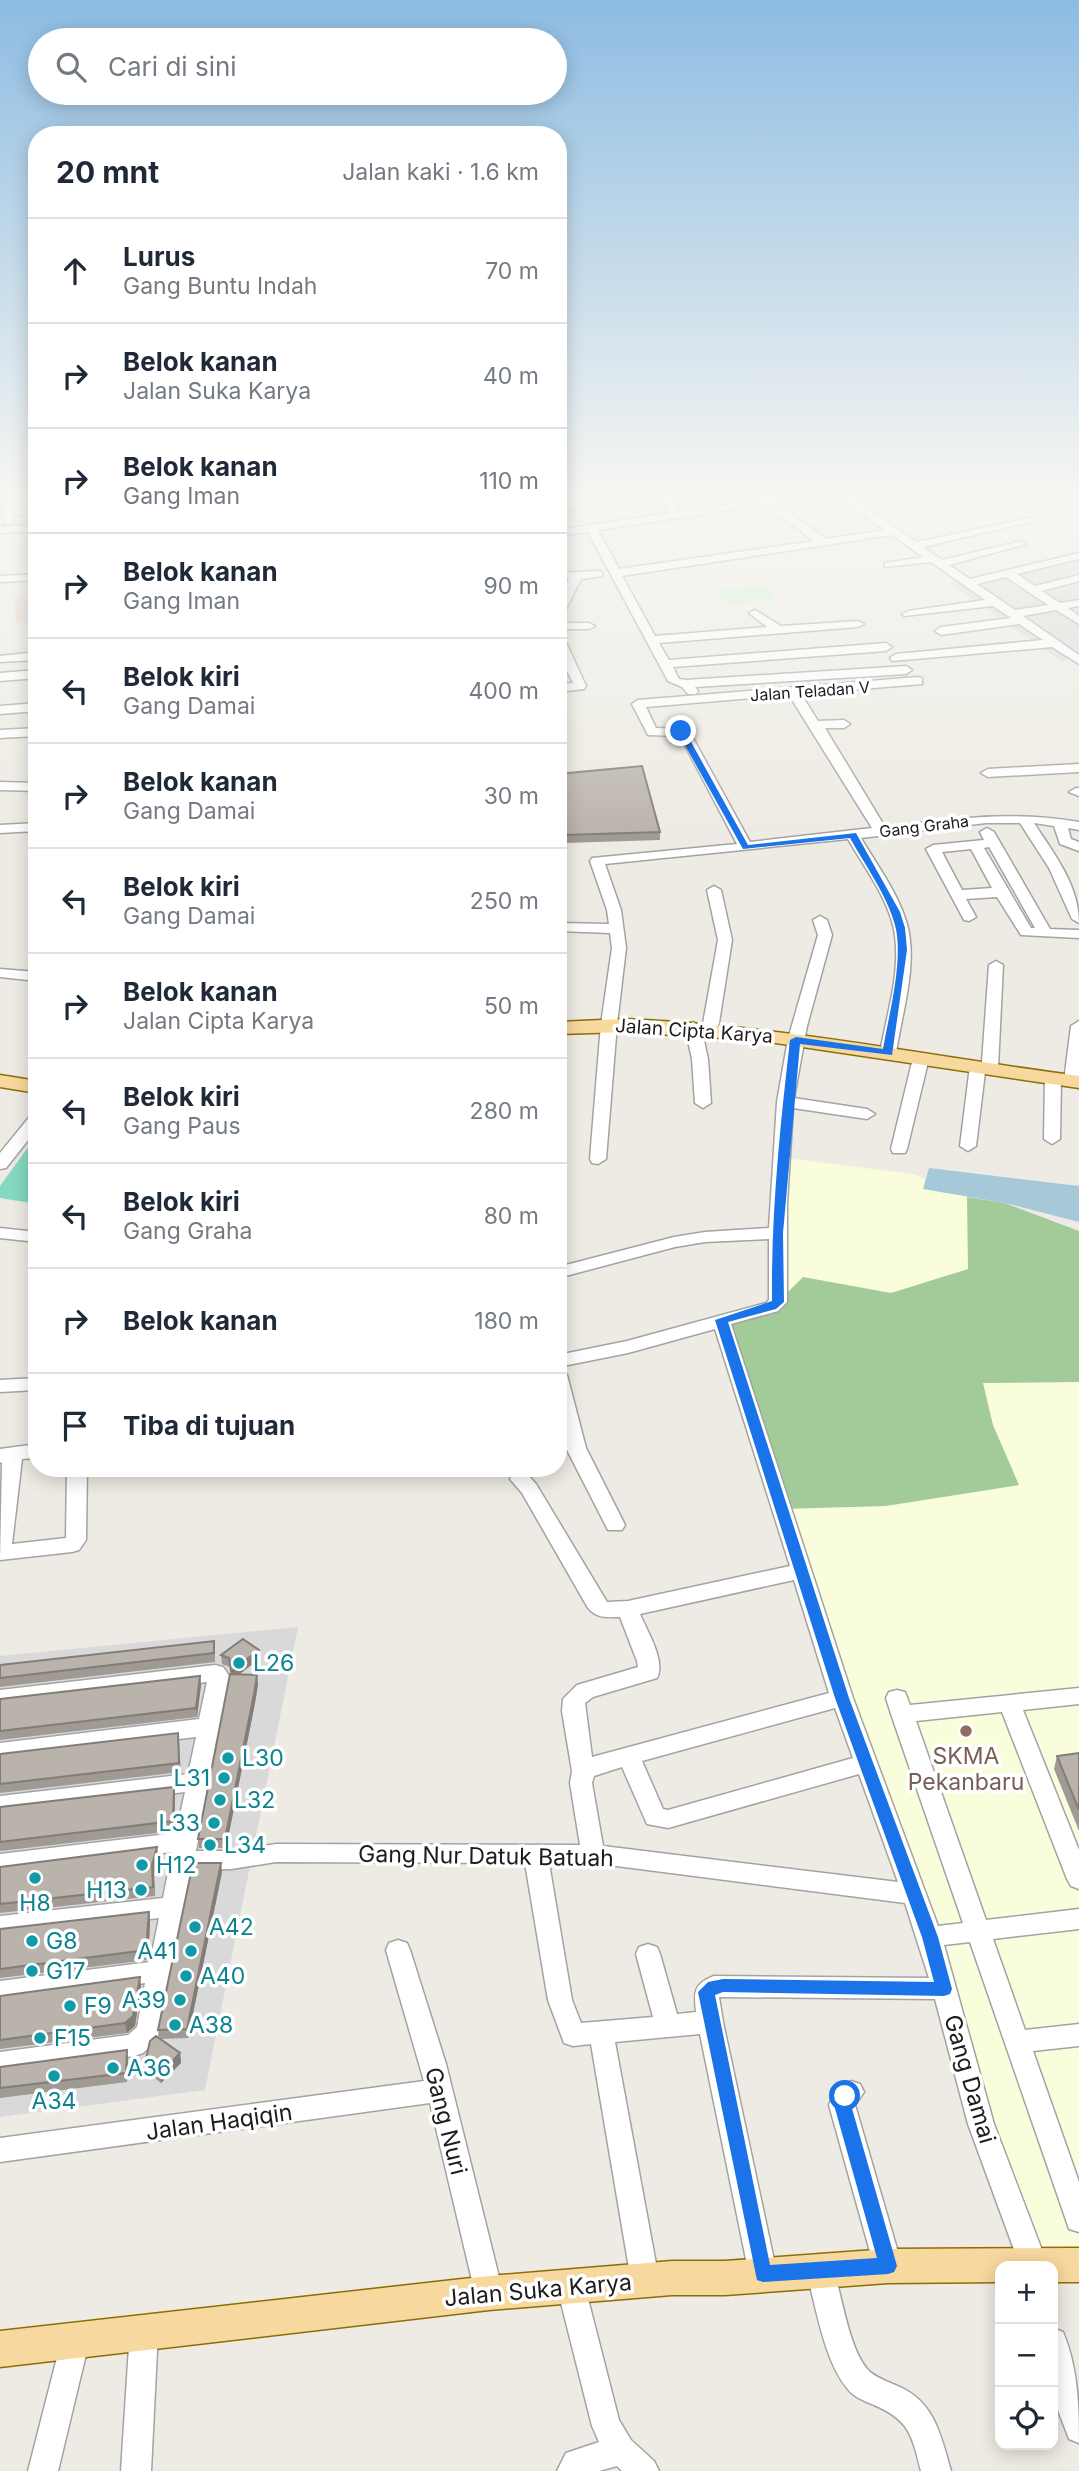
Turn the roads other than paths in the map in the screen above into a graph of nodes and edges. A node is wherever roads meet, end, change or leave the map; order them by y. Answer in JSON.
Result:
{"nodes":[{"id":1,"x":635,"y":609,"type":"edge"},
{"id":2,"x":942,"y":609,"type":"edge"},
{"id":3,"x":1006,"y":609,"type":"edge"},
{"id":4,"x":1048,"y":609,"type":"edge"},
{"id":5,"x":1061,"y":609,"type":"edge"},
{"id":6,"x":923,"y":612,"type":"junction"},
{"id":7,"x":755,"y":613,"type":"dead end"},
{"id":8,"x":908,"y":614,"type":"dead end"},
{"id":9,"x":1017,"y":617,"type":"junction"},
{"id":10,"x":1079,"y":621,"type":"edge"},
{"id":11,"x":858,"y":624,"type":"dead end"},
{"id":12,"x":567,"y":626,"type":"edge"},
{"id":13,"x":589,"y":626,"type":"dead end"},
{"id":14,"x":778,"y":630,"type":"junction"},
{"id":15,"x":650,"y":640,"type":"junction"},
{"id":16,"x":1053,"y":643,"type":"junction"},
{"id":17,"x":1076,"y":655,"type":"edge"},
{"id":18,"x":28,"y":657,"type":"edge"},
{"id":19,"x":567,"y":657,"type":"edge"},
{"id":20,"x":897,"y":658,"type":"junction"},
{"id":21,"x":3,"y":659,"type":"edge"},
{"id":22,"x":667,"y":664,"type":"junction"},
{"id":23,"x":906,"y":670,"type":"junction"},
{"id":24,"x":28,"y":675,"type":"edge"},
{"id":25,"x":0,"y":677,"type":"edge"},
{"id":26,"x":686,"y":684,"type":"junction"},
{"id":27,"x":567,"y":687,"type":"edge"},
{"id":28,"x":793,"y":692,"type":"junction"},
{"id":29,"x":697,"y":699,"type":"junction"},
{"id":30,"x":28,"y":708,"type":"edge"},
{"id":31,"x":0,"y":710,"type":"edge"},
{"id":32,"x":844,"y":724,"type":"dead end"},
{"id":33,"x":817,"y":726,"type":"junction"},
{"id":34,"x":28,"y":732,"type":"edge"},
{"id":35,"x":0,"y":734,"type":"edge"},
{"id":36,"x":1079,"y":768,"type":"edge"},
{"id":37,"x":988,"y":773,"type":"dead end"},
{"id":38,"x":0,"y":786,"type":"edge"},
{"id":39,"x":28,"y":787,"type":"edge"},
{"id":40,"x":1024,"y":818,"type":"junction"},
{"id":41,"x":981,"y":820,"type":"junction"},
{"id":42,"x":1060,"y":823,"type":"junction"},
{"id":43,"x":1079,"y":826,"type":"edge"},
{"id":44,"x":28,"y":827,"type":"edge"},
{"id":45,"x":0,"y":829,"type":"edge"},
{"id":46,"x":881,"y":831,"type":"junction"},
{"id":47,"x":853,"y":835,"type":"junction"},
{"id":48,"x":992,"y":843,"type":"junction"},
{"id":49,"x":975,"y":844,"type":"junction"},
{"id":50,"x":1079,"y":847,"type":"edge"},
{"id":51,"x":746,"y":848,"type":"junction"},
{"id":52,"x":714,"y":890,"type":"dead end"},
{"id":53,"x":1001,"y":892,"type":"junction"},
{"id":54,"x":958,"y":895,"type":"junction"},
{"id":55,"x":969,"y":918,"type":"dead end"},
{"id":56,"x":1079,"y":919,"type":"edge"},
{"id":57,"x":820,"y":920,"type":"dead end"},
{"id":58,"x":567,"y":927,"type":"edge"},
{"id":59,"x":617,"y":929,"type":"junction"},
{"id":60,"x":1045,"y":933,"type":"junction"},
{"id":61,"x":1079,"y":934,"type":"edge"},
{"id":62,"x":996,"y":965,"type":"dead end"},
{"id":63,"x":0,"y":973,"type":"edge"},
{"id":64,"x":28,"y":976,"type":"edge"},
{"id":65,"x":609,"y":1024,"type":"junction"},
{"id":66,"x":1079,"y":1026,"type":"edge"},
{"id":67,"x":567,"y":1027,"type":"edge"},
{"id":68,"x":702,"y":1028,"type":"junction"},
{"id":69,"x":796,"y":1040,"type":"junction"},
{"id":70,"x":888,"y":1053,"type":"junction"},
{"id":71,"x":921,"y":1058,"type":"junction"},
{"id":72,"x":984,"y":1067,"type":"junction"},
{"id":73,"x":1068,"y":1080,"type":"edge"},
{"id":74,"x":0,"y":1081,"type":"edge"},
{"id":75,"x":28,"y":1086,"type":"edge"},
{"id":76,"x":787,"y":1102,"type":"junction"},
{"id":77,"x":703,"y":1103,"type":"dead end"},
{"id":78,"x":867,"y":1114,"type":"dead end"},
{"id":79,"x":28,"y":1129,"type":"edge"},
{"id":80,"x":1052,"y":1139,"type":"dead end"},
{"id":81,"x":968,"y":1146,"type":"dead end"},
{"id":82,"x":899,"y":1149,"type":"dead end"},
{"id":83,"x":598,"y":1159,"type":"dead end"},
{"id":84,"x":0,"y":1164,"type":"edge"},
{"id":85,"x":0,"y":1233,"type":"edge"},
{"id":86,"x":777,"y":1233,"type":"junction"},
{"id":87,"x":28,"y":1236,"type":"edge"},
{"id":88,"x":567,"y":1271,"type":"edge"},
{"id":89,"x":721,"y":1320,"type":"junction"},
{"id":90,"x":567,"y":1359,"type":"edge"},
{"id":91,"x":28,"y":1384,"type":"edge"},
{"id":92,"x":0,"y":1386,"type":"edge"},
{"id":93,"x":567,"y":1412,"type":"edge"},
{"id":94,"x":28,"y":1452,"type":"edge"},
{"id":95,"x":7,"y":1455,"type":"edge"},
{"id":96,"x":77,"y":1477,"type":"edge"},
{"id":97,"x":520,"y":1479,"type":"dead end"},
{"id":98,"x":615,"y":1525,"type":"dead end"},
{"id":99,"x":1,"y":1553,"type":"edge"},
{"id":100,"x":802,"y":1571,"type":"junction"},
{"id":101,"x":628,"y":1609,"type":"junction"},
{"id":102,"x":1079,"y":1696,"type":"edge"},
{"id":103,"x":0,"y":1698,"type":"edge"},
{"id":104,"x":842,"y":1698,"type":"junction"},
{"id":105,"x":1009,"y":1703,"type":"junction"},
{"id":106,"x":207,"y":1727,"type":"junction"},
{"id":107,"x":0,"y":1752,"type":"edge"},
{"id":108,"x":629,"y":1756,"type":"junction"},
{"id":109,"x":866,"y":1763,"type":"junction"},
{"id":110,"x":583,"y":1771,"type":"junction"},
{"id":111,"x":197,"y":1782,"type":"junction"},
{"id":112,"x":0,"y":1805,"type":"edge"},
{"id":113,"x":184,"y":1851,"type":"junction"},
{"id":114,"x":535,"y":1853,"type":"junction"},
{"id":115,"x":593,"y":1854,"type":"junction"},
{"id":116,"x":0,"y":1864,"type":"edge"},
{"id":117,"x":1079,"y":1880,"type":"edge"},
{"id":118,"x":914,"y":1894,"type":"junction"},
{"id":119,"x":173,"y":1907,"type":"junction"},
{"id":120,"x":1079,"y":1919,"type":"edge"},
{"id":121,"x":0,"y":1926,"type":"edge"},
{"id":122,"x":977,"y":1932,"type":"junction"},
{"id":123,"x":930,"y":1937,"type":"junction"},
{"id":124,"x":398,"y":1950,"type":"dead end"},
{"id":125,"x":648,"y":1954,"type":"dead end"},
{"id":126,"x":160,"y":1971,"type":"junction"},
{"id":127,"x":944,"y":1989,"type":"junction"},
{"id":128,"x":0,"y":1992,"type":"edge"},
{"id":129,"x":710,"y":2022,"type":"junction"},
{"id":130,"x":668,"y":2027,"type":"junction"},
{"id":131,"x":601,"y":2032,"type":"junction"},
{"id":132,"x":1079,"y":2035,"type":"edge"},
{"id":133,"x":1016,"y":2042,"type":"junction"},
{"id":134,"x":0,"y":2063,"type":"edge"},
{"id":135,"x":438,"y":2091,"type":"junction"},
{"id":136,"x":851,"y":2092,"type":"dead end"},
{"id":137,"x":0,"y":2150,"type":"edge"},
{"id":138,"x":1079,"y":2220,"type":"edge"},
{"id":139,"x":1032,"y":2261,"type":"edge"},
{"id":140,"x":1058,"y":2265,"type":"edge"},
{"id":141,"x":1079,"y":2265,"type":"edge"},
{"id":142,"x":888,"y":2266,"type":"junction"},
{"id":143,"x":995,"y":2266,"type":"edge"},
{"id":144,"x":820,"y":2271,"type":"junction"},
{"id":145,"x":763,"y":2274,"type":"junction"},
{"id":146,"x":645,"y":2280,"type":"junction"},
{"id":147,"x":571,"y":2287,"type":"junction"},
{"id":148,"x":489,"y":2293,"type":"junction"},
{"id":149,"x":144,"y":2331,"type":"junction"},
{"id":150,"x":75,"y":2342,"type":"junction"},
{"id":151,"x":0,"y":2349,"type":"edge"},
{"id":152,"x":1058,"y":2363,"type":"edge"},
{"id":153,"x":1079,"y":2430,"type":"edge"},
{"id":154,"x":621,"y":2450,"type":"junction"},
{"id":155,"x":43,"y":2471,"type":"edge"},
{"id":156,"x":136,"y":2471,"type":"edge"},
{"id":157,"x":572,"y":2471,"type":"edge"},
{"id":158,"x":644,"y":2471,"type":"edge"},
{"id":159,"x":936,"y":2471,"type":"edge"}],
"edges":[{"from":1,"to":15,"type":"street"},
{"from":2,"to":6,"type":"street"},
{"from":3,"to":9,"type":"street"},
{"from":4,"to":9,"type":"street"},
{"from":5,"to":10,"type":"street"},
{"from":6,"to":8,"type":"street"},
{"from":6,"to":9,"type":"street"},
{"from":7,"to":14,"type":"street"},
{"from":9,"to":16,"type":"street"},
{"from":11,"to":14,"type":"street"},
{"from":12,"to":13,"type":"street"},
{"from":14,"to":15,"type":"street"},
{"from":15,"to":22,"type":"street"},
{"from":16,"to":17,"type":"street"},
{"from":16,"to":20,"type":"street"},
{"from":18,"to":21,"type":"street"},
{"from":19,"to":27,"type":"street"},
{"from":20,"to":22,"type":"street"},
{"from":20,"to":23,"type":"street"},
{"from":22,"to":26,"type":"street"},
{"from":23,"to":26,"type":"street"},
{"from":23,"to":28,"type":"street","name":"Jalan Teladan V"},
{"from":24,"to":25,"type":"street"},
{"from":26,"to":29,"type":"street"},
{"from":28,"to":29,"type":"street","name":"Jalan Teladan V"},
{"from":28,"to":33,"type":"street"},
{"from":29,"to":51,"type":"street","name":"Jalan Teladan V"},
{"from":30,"to":31,"type":"street"},
{"from":32,"to":33,"type":"street"},
{"from":33,"to":46,"type":"street"},
{"from":34,"to":35,"type":"street"},
{"from":36,"to":37,"type":"street"},
{"from":38,"to":39,"type":"street"},
{"from":40,"to":41,"type":"street","name":"Gang Graha"},
{"from":40,"to":42,"type":"street","name":"Gang Graha"},
{"from":40,"to":56,"type":"street"},
{"from":41,"to":46,"type":"street","name":"Gang Graha"},
{"from":41,"to":48,"type":"street"},
{"from":42,"to":43,"type":"street","name":"Gang Graha"},
{"from":42,"to":50,"type":"street"},
{"from":44,"to":45,"type":"street"},
{"from":46,"to":47,"type":"street","name":"Gang Graha"},
{"from":47,"to":51,"type":"street","name":"Gang Graha"},
{"from":47,"to":70,"type":"street"},
{"from":48,"to":49,"type":"street"},
{"from":48,"to":60,"type":"street"},
{"from":49,"to":53,"type":"street"},
{"from":49,"to":54,"type":"street"},
{"from":51,"to":59,"type":"street","name":"Gang Graha"},
{"from":52,"to":68,"type":"street"},
{"from":53,"to":54,"type":"street"},
{"from":53,"to":60,"type":"street"},
{"from":54,"to":55,"type":"street"},
{"from":57,"to":69,"type":"street"},
{"from":58,"to":59,"type":"street"},
{"from":59,"to":65,"type":"street"},
{"from":60,"to":61,"type":"street"},
{"from":62,"to":72,"type":"street"},
{"from":63,"to":64,"type":"street"},
{"from":65,"to":67,"type":"main road","name":"Jalan Cipta Karya"},
{"from":65,"to":68,"type":"main road","name":"Jalan Cipta Karya"},
{"from":65,"to":83,"type":"street"},
{"from":66,"to":73,"type":"street"},
{"from":68,"to":69,"type":"main road","name":"Jalan Cipta Karya"},
{"from":68,"to":77,"type":"street"},
{"from":69,"to":70,"type":"main road","name":"Jalan Cipta Karya"},
{"from":69,"to":76,"type":"street"},
{"from":70,"to":71,"type":"main road","name":"Jalan Cipta Karya"},
{"from":71,"to":72,"type":"main road","name":"Jalan Cipta Karya"},
{"from":71,"to":82,"type":"street"},
{"from":72,"to":73,"type":"main road","name":"Jalan Cipta Karya"},
{"from":72,"to":81,"type":"street"},
{"from":73,"to":80,"type":"street"},
{"from":74,"to":75,"type":"main road"},
{"from":76,"to":78,"type":"street"},
{"from":76,"to":86,"type":"street"},
{"from":79,"to":84,"type":"street"},
{"from":85,"to":87,"type":"street"},
{"from":86,"to":88,"type":"street"},
{"from":86,"to":89,"type":"street"},
{"from":89,"to":90,"type":"street"},
{"from":89,"to":100,"type":"street","name":"Gang Damai"},
{"from":91,"to":92,"type":"street"},
{"from":93,"to":98,"type":"street"},
{"from":94,"to":95,"type":"street"},
{"from":95,"to":99,"type":"street"},
{"from":96,"to":99,"type":"street"},
{"from":97,"to":101,"type":"street"},
{"from":100,"to":101,"type":"street"},
{"from":100,"to":104,"type":"street","name":"Gang Damai"},
{"from":101,"to":110,"type":"street"},
{"from":102,"to":105,"type":"street"},
{"from":103,"to":106,"type":"street"},
{"from":104,"to":108,"type":"street"},
{"from":104,"to":109,"type":"street","name":"Gang Damai"},
{"from":105,"to":117,"type":"street"},
{"from":105,"to":122,"type":"street"},
{"from":106,"to":107,"type":"street"},
{"from":106,"to":111,"type":"street"},
{"from":108,"to":109,"type":"street"},
{"from":108,"to":110,"type":"street"},
{"from":109,"to":118,"type":"street","name":"Gang Damai"},
{"from":110,"to":115,"type":"street"},
{"from":111,"to":112,"type":"street"},
{"from":111,"to":113,"type":"street"},
{"from":113,"to":114,"type":"street","name":"Gang Nur Datuk Batuah"},
{"from":113,"to":116,"type":"street","name":"Gang Nur Datuk Batuah"},
{"from":113,"to":119,"type":"street"},
{"from":114,"to":115,"type":"street","name":"Gang Nur Datuk Batuah"},
{"from":114,"to":131,"type":"street"},
{"from":115,"to":118,"type":"street","name":"Gang Nur Datuk Batuah"},
{"from":118,"to":123,"type":"street","name":"Gang Damai"},
{"from":119,"to":121,"type":"street"},
{"from":119,"to":126,"type":"street"},
{"from":120,"to":122,"type":"street"},
{"from":122,"to":123,"type":"street"},
{"from":122,"to":133,"type":"street"},
{"from":123,"to":127,"type":"street","name":"Gang Damai"},
{"from":124,"to":135,"type":"street","name":"Gang Nuri"},
{"from":125,"to":130,"type":"street"},
{"from":126,"to":128,"type":"street"},
{"from":126,"to":134,"type":"street"},
{"from":127,"to":129,"type":"street"},
{"from":127,"to":139,"type":"street","name":"Gang Damai"},
{"from":129,"to":130,"type":"street"},
{"from":129,"to":145,"type":"street"},
{"from":130,"to":131,"type":"street"},
{"from":131,"to":146,"type":"street"},
{"from":132,"to":133,"type":"street"},
{"from":133,"to":138,"type":"street"},
{"from":135,"to":137,"type":"street","name":"Jalan Haqiqin"},
{"from":135,"to":148,"type":"street","name":"Gang Nuri"},
{"from":136,"to":142,"type":"street"},
{"from":140,"to":141,"type":"main road","name":"Jalan Suka Karya"},
{"from":142,"to":143,"type":"main road","name":"Jalan Suka Karya"},
{"from":142,"to":144,"type":"main road","name":"Jalan Suka Karya"},
{"from":144,"to":145,"type":"main road","name":"Jalan Suka Karya"},
{"from":144,"to":159,"type":"street"},
{"from":145,"to":146,"type":"main road","name":"Jalan Suka Karya"},
{"from":146,"to":147,"type":"main road","name":"Jalan Suka Karya"},
{"from":147,"to":148,"type":"main road","name":"Jalan Suka Karya"},
{"from":147,"to":154,"type":"street"},
{"from":148,"to":149,"type":"main road","name":"Jalan Suka Karya"},
{"from":149,"to":150,"type":"main road","name":"Jalan Suka Karya"},
{"from":149,"to":156,"type":"street"},
{"from":150,"to":151,"type":"main road","name":"Jalan Suka Karya"},
{"from":150,"to":155,"type":"street"},
{"from":152,"to":153,"type":"street"},
{"from":154,"to":157,"type":"street"},
{"from":154,"to":158,"type":"street"}]}
